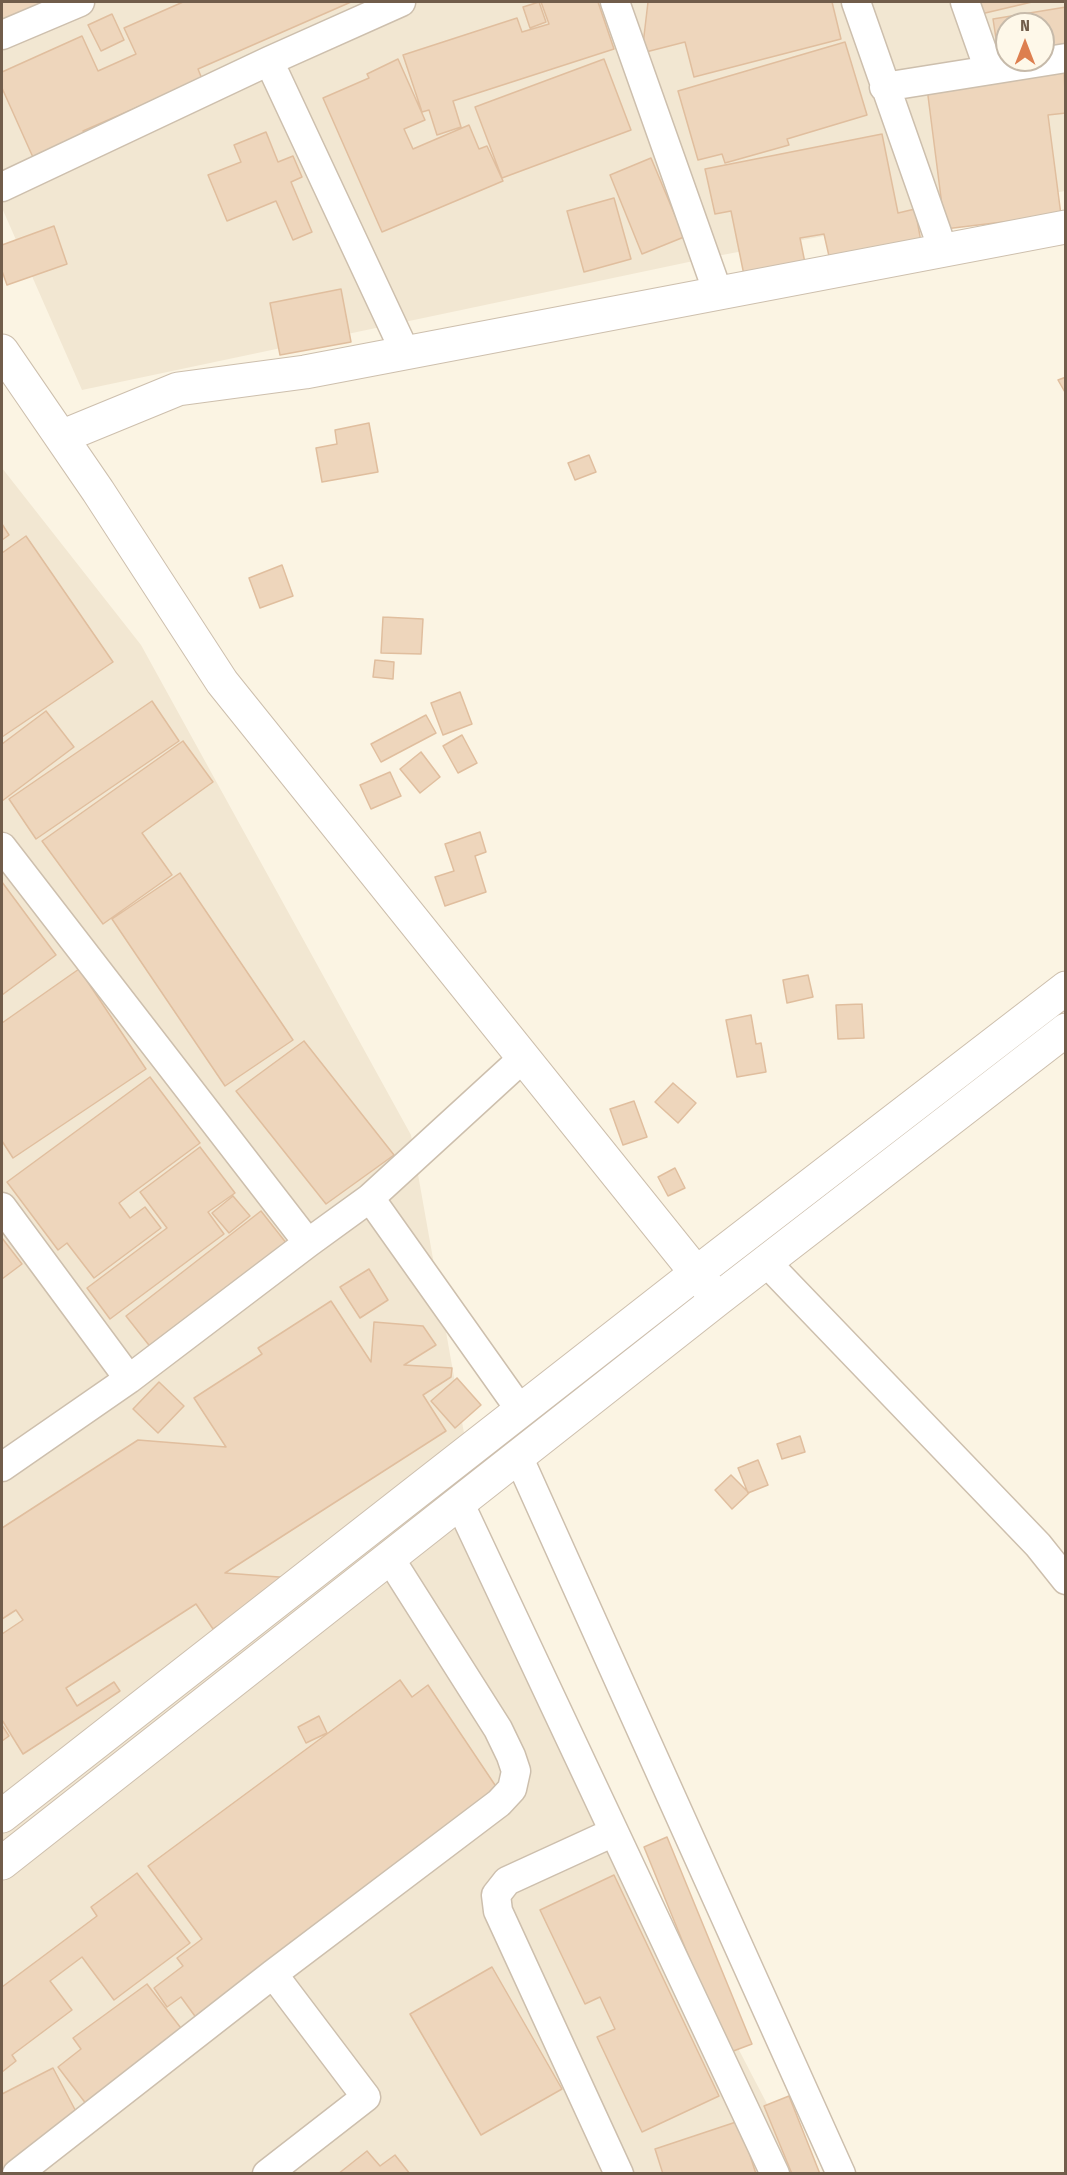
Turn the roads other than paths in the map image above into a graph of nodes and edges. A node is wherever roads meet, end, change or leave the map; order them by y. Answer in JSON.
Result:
{"nodes":[{"id":1,"x":80,"y":2,"type":"edge"},
{"id":2,"x":400,"y":2,"type":"edge"},
{"id":3,"x":615,"y":2,"type":"edge"},
{"id":4,"x":856,"y":2,"type":"edge"},
{"id":5,"x":965,"y":2,"type":"edge"},
{"id":6,"x":2,"y":35,"type":"edge"},
{"id":7,"x":1065,"y":58,"type":"edge"},
{"id":8,"x":269,"y":61,"type":"junction"},
{"id":9,"x":989,"y":70,"type":"junction"},
{"id":10,"x":884,"y":87,"type":"junction"},
{"id":11,"x":2,"y":187,"type":"edge"},
{"id":12,"x":1065,"y":227,"type":"edge"},
{"id":13,"x":943,"y":250,"type":"junction"},
{"id":14,"x":718,"y":293,"type":"junction"},
{"id":15,"x":2,"y":351,"type":"edge"},
{"id":16,"x":405,"y":352,"type":"junction"},
{"id":17,"x":61,"y":437,"type":"junction"},
{"id":18,"x":2,"y":847,"type":"edge"},
{"id":19,"x":1065,"y":988,"type":"edge"},
{"id":20,"x":1065,"y":1030,"type":"edge"},
{"id":21,"x":524,"y":1058,"type":"junction"},
{"id":22,"x":370,"y":1198,"type":"junction"},
{"id":23,"x":2,"y":1207,"type":"edge"},
{"id":24,"x":308,"y":1242,"type":"junction"},
{"id":25,"x":766,"y":1262,"type":"junction"},
{"id":26,"x":695,"y":1274,"type":"junction"},
{"id":27,"x":718,"y":1299,"type":"junction"},
{"id":28,"x":129,"y":1379,"type":"junction"},
{"id":29,"x":521,"y":1411,"type":"junction"},
{"id":30,"x":518,"y":1456,"type":"junction"},
{"id":31,"x":2,"y":1467,"type":"edge"},
{"id":32,"x":459,"y":1502,"type":"junction"},
{"id":33,"x":389,"y":1557,"type":"junction"},
{"id":34,"x":1063,"y":1571,"type":"edge"},
{"id":35,"x":2,"y":1816,"type":"edge"},
{"id":36,"x":614,"y":1832,"type":"junction"},
{"id":37,"x":2,"y":1863,"type":"edge"},
{"id":38,"x":273,"y":1974,"type":"junction"},
{"id":39,"x":17,"y":2174,"type":"edge"},
{"id":40,"x":267,"y":2174,"type":"edge"},
{"id":41,"x":619,"y":2174,"type":"edge"},
{"id":42,"x":775,"y":2174,"type":"edge"},
{"id":43,"x":841,"y":2174,"type":"edge"}],
"edges":[{"from":1,"to":6,"type":"street"},
{"from":2,"to":8,"type":"street"},
{"from":3,"to":14,"type":"street"},
{"from":4,"to":10,"type":"street"},
{"from":5,"to":9,"type":"street"},
{"from":7,"to":9,"type":"street"},
{"from":8,"to":11,"type":"street"},
{"from":8,"to":16,"type":"street"},
{"from":9,"to":10,"type":"street"},
{"from":10,"to":13,"type":"street"},
{"from":12,"to":13,"type":"street"},
{"from":13,"to":14,"type":"street"},
{"from":14,"to":16,"type":"street"},
{"from":15,"to":17,"type":"street"},
{"from":16,"to":17,"type":"street"},
{"from":17,"to":21,"type":"street"},
{"from":18,"to":24,"type":"street"},
{"from":19,"to":26,"type":"street"},
{"from":20,"to":25,"type":"street"},
{"from":21,"to":22,"type":"street"},
{"from":21,"to":26,"type":"street"},
{"from":22,"to":24,"type":"street"},
{"from":22,"to":29,"type":"street"},
{"from":23,"to":28,"type":"street"},
{"from":24,"to":28,"type":"street"},
{"from":25,"to":27,"type":"street"},
{"from":25,"to":34,"type":"street"},
{"from":26,"to":27,"type":"street"},
{"from":26,"to":29,"type":"street"},
{"from":27,"to":30,"type":"street"},
{"from":28,"to":31,"type":"street"},
{"from":29,"to":35,"type":"street"},
{"from":30,"to":32,"type":"street"},
{"from":30,"to":43,"type":"street"},
{"from":32,"to":33,"type":"street"},
{"from":32,"to":36,"type":"street"},
{"from":33,"to":37,"type":"street"},
{"from":33,"to":38,"type":"street"},
{"from":36,"to":41,"type":"street"},
{"from":36,"to":42,"type":"street"},
{"from":38,"to":39,"type":"street"},
{"from":38,"to":40,"type":"street"}]}
